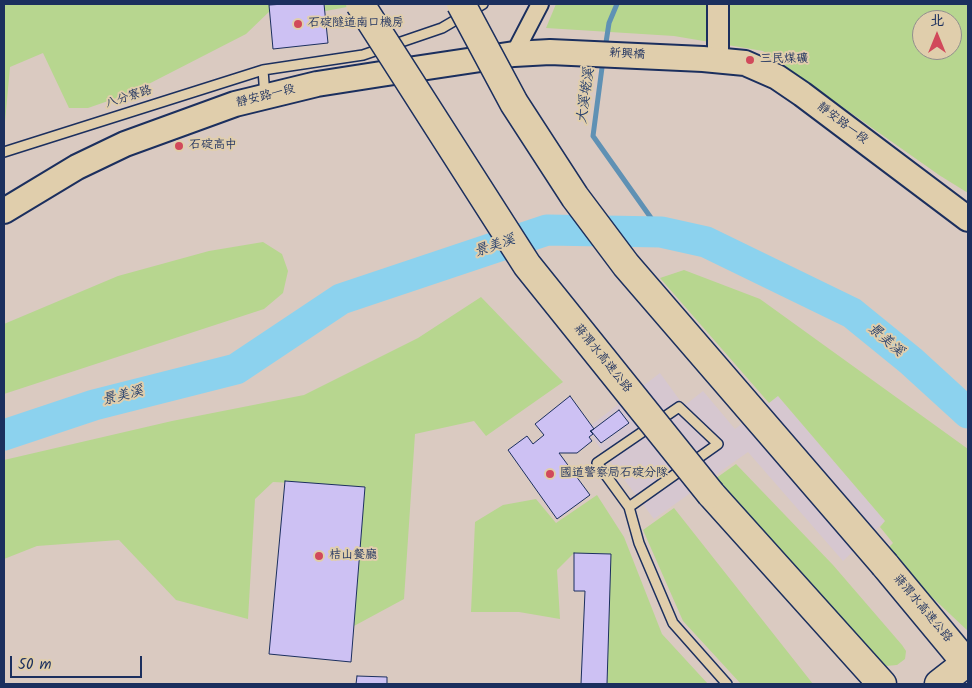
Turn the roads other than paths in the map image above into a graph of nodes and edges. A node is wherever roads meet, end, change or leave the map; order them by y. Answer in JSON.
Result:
{"nodes":[{"id":1,"x":360,"y":4,"type":"edge"},
{"id":2,"x":461,"y":4,"type":"edge"},
{"id":3,"x":483,"y":4,"type":"edge"},
{"id":4,"x":540,"y":4,"type":"edge"},
{"id":5,"x":718,"y":4,"type":"edge"},
{"id":6,"x":550,"y":52,"type":"joint"},
{"id":7,"x":514,"y":54,"type":"junction"},
{"id":8,"x":711,"y":60,"type":"junction"},
{"id":9,"x":263,"y":70,"type":"junction"},
{"id":10,"x":266,"y":96,"type":"junction"},
{"id":11,"x":4,"y":152,"type":"edge"},
{"id":12,"x":4,"y":211,"type":"edge"},
{"id":13,"x":968,"y":219,"type":"edge"},
{"id":14,"x":711,"y":494,"type":"junction"},
{"id":15,"x":629,"y":507,"type":"junction"},
{"id":16,"x":968,"y":657,"type":"edge"},
{"id":17,"x":727,"y":684,"type":"edge"},
{"id":18,"x":857,"y":684,"type":"edge"},
{"id":19,"x":882,"y":684,"type":"edge"},
{"id":20,"x":939,"y":684,"type":"edge"}],
"edges":[{"from":1,"to":14,"type":"highway","name":"蔣渭水高速公路","bridge":true},
{"from":2,"to":16,"type":"highway","name":"蔣渭水高速公路","bridge":true},
{"from":3,"to":9,"type":"lane","name":"八分寮路"},
{"from":4,"to":7,"type":"street"},
{"from":5,"to":8,"type":"street"},
{"from":6,"to":7,"type":"main road","name":"靜安路一段"},
{"from":6,"to":8,"type":"main road","name":"新興橋"},
{"from":7,"to":10,"type":"main road","name":"靜安路一段"},
{"from":8,"to":13,"type":"main road","name":"靜安路一段"},
{"from":9,"to":10,"type":"lane"},
{"from":9,"to":11,"type":"lane","name":"八分寮路"},
{"from":10,"to":12,"type":"main road","name":"靜安路一段"},
{"from":14,"to":18,"type":"highway"},
{"from":14,"to":19,"type":"highway","name":"蔣渭水高速公路"},
{"from":15,"to":15,"type":"lane"},
{"from":15,"to":17,"type":"lane"},
{"from":16,"to":20,"type":"highway"}]}
